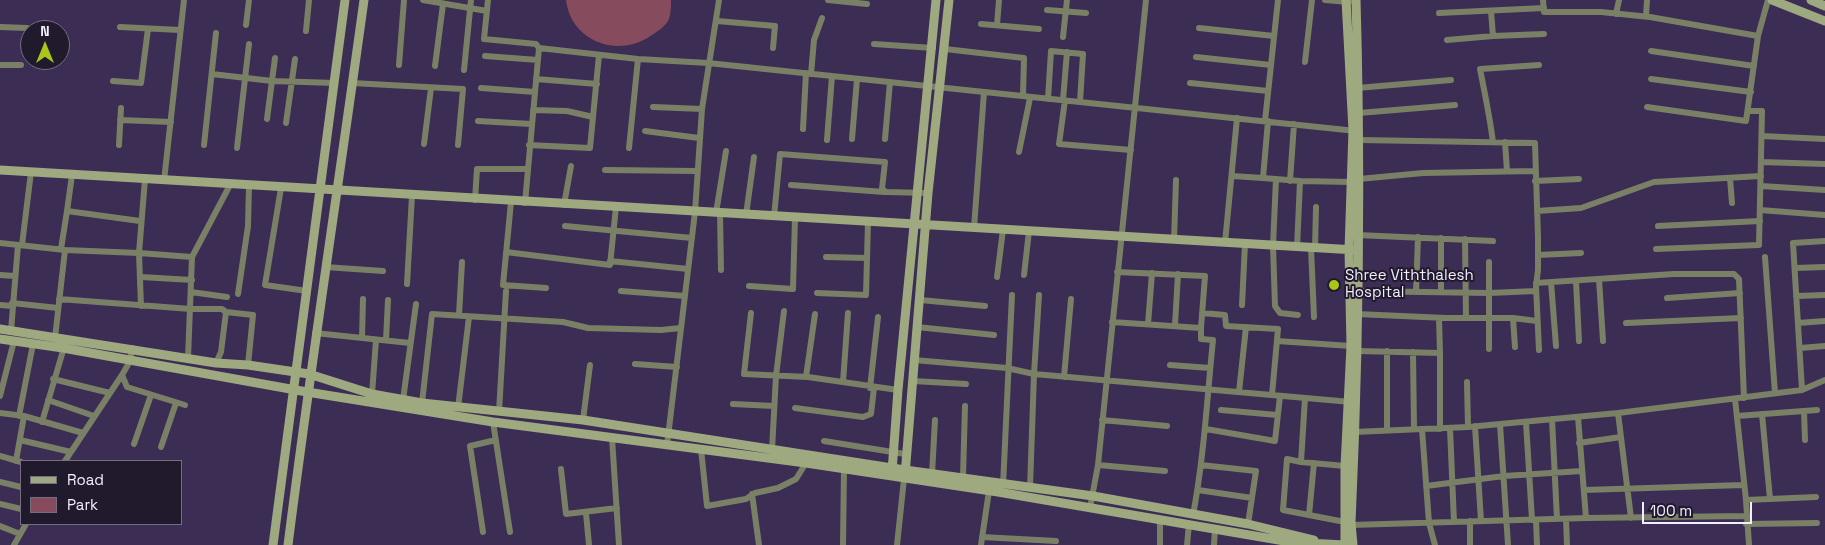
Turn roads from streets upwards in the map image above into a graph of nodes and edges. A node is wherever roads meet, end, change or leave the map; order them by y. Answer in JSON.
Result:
{"nodes":[{"id":1,"x":184,"y":0,"type":"edge"},
{"id":2,"x":249,"y":0,"type":"edge"},
{"id":3,"x":309,"y":0,"type":"edge"},
{"id":4,"x":345,"y":0,"type":"edge"},
{"id":5,"x":364,"y":0,"type":"edge"},
{"id":6,"x":404,"y":0,"type":"edge"},
{"id":7,"x":423,"y":0,"type":"edge"},
{"id":8,"x":471,"y":0,"type":"edge"},
{"id":9,"x":488,"y":0,"type":"edge"},
{"id":10,"x":719,"y":0,"type":"edge"},
{"id":11,"x":831,"y":0,"type":"edge"},
{"id":12,"x":936,"y":0,"type":"edge"},
{"id":13,"x":950,"y":0,"type":"edge"},
{"id":14,"x":999,"y":0,"type":"edge"},
{"id":15,"x":1067,"y":0,"type":"edge"},
{"id":16,"x":1146,"y":0,"type":"edge"},
{"id":17,"x":1278,"y":0,"type":"edge"},
{"id":18,"x":1312,"y":0,"type":"edge"},
{"id":19,"x":1325,"y":0,"type":"edge"},
{"id":20,"x":1543,"y":0,"type":"edge"},
{"id":21,"x":1618,"y":0,"type":"edge"},
{"id":22,"x":1647,"y":0,"type":"edge"},
{"id":23,"x":1768,"y":0,"type":"edge"},
{"id":24,"x":1772,"y":0,"type":"edge"},
{"id":25,"x":1811,"y":0,"type":"edge"},
{"id":26,"x":1351,"y":1,"type":"edge"},
{"id":27,"x":442,"y":4,"type":"junction"},
{"id":28,"x":868,"y":4,"type":"dead end"},
{"id":29,"x":1825,"y":6,"type":"edge"},
{"id":30,"x":470,"y":8,"type":"junction"},
{"id":31,"x":1544,"y":8,"type":"junction"},
{"id":32,"x":1047,"y":10,"type":"dead end"},
{"id":33,"x":1491,"y":10,"type":"junction"},
{"id":34,"x":487,"y":11,"type":"junction"},
{"id":35,"x":1066,"y":11,"type":"junction"},
{"id":36,"x":1086,"y":13,"type":"dead end"},
{"id":37,"x":1439,"y":13,"type":"dead end"},
{"id":38,"x":1616,"y":14,"type":"junction"},
{"id":39,"x":1646,"y":16,"type":"junction"},
{"id":40,"x":822,"y":18,"type":"dead end"},
{"id":41,"x":717,"y":21,"type":"junction"},
{"id":42,"x":1825,"y":21,"type":"edge"},
{"id":43,"x":981,"y":24,"type":"dead end"},
{"id":44,"x":246,"y":25,"type":"dead end"},
{"id":45,"x":997,"y":25,"type":"junction"},
{"id":46,"x":0,"y":27,"type":"edge"},
{"id":47,"x":120,"y":27,"type":"dead end"},
{"id":48,"x":20,"y":28,"type":"edge"},
{"id":49,"x":148,"y":28,"type":"junction"},
{"id":50,"x":1199,"y":28,"type":"dead end"},
{"id":51,"x":1039,"y":29,"type":"dead end"},
{"id":52,"x":180,"y":30,"type":"junction"},
{"id":53,"x":306,"y":31,"type":"dead end"},
{"id":54,"x":216,"y":33,"type":"dead end"},
{"id":55,"x":1544,"y":34,"type":"dead end"},
{"id":56,"x":1274,"y":36,"type":"junction"},
{"id":57,"x":1493,"y":36,"type":"junction"},
{"id":58,"x":1758,"y":36,"type":"junction"},
{"id":59,"x":1063,"y":37,"type":"dead end"},
{"id":60,"x":1447,"y":40,"type":"dead end"},
{"id":61,"x":249,"y":44,"type":"dead end"},
{"id":62,"x":874,"y":44,"type":"dead end"},
{"id":63,"x":539,"y":48,"type":"junction"},
{"id":64,"x":773,"y":48,"type":"dead end"},
{"id":65,"x":933,"y":48,"type":"junction"},
{"id":66,"x":945,"y":49,"type":"junction"},
{"id":67,"x":1651,"y":51,"type":"dead end"},
{"id":68,"x":1067,"y":52,"type":"junction"},
{"id":69,"x":599,"y":55,"type":"junction"},
{"id":70,"x":486,"y":56,"type":"dead end"},
{"id":71,"x":1196,"y":57,"type":"dead end"},
{"id":72,"x":275,"y":58,"type":"dead end"},
{"id":73,"x":295,"y":59,"type":"dead end"},
{"id":74,"x":538,"y":60,"type":"junction"},
{"id":75,"x":638,"y":60,"type":"junction"},
{"id":76,"x":1305,"y":62,"type":"dead end"},
{"id":77,"x":708,"y":63,"type":"junction"},
{"id":78,"x":0,"y":65,"type":"edge"},
{"id":79,"x":20,"y":65,"type":"edge"},
{"id":80,"x":399,"y":65,"type":"dead end"},
{"id":81,"x":1271,"y":65,"type":"junction"},
{"id":82,"x":435,"y":66,"type":"dead end"},
{"id":83,"x":1539,"y":66,"type":"dead end"},
{"id":84,"x":1754,"y":66,"type":"junction"},
{"id":85,"x":464,"y":70,"type":"dead end"},
{"id":86,"x":212,"y":74,"type":"junction"},
{"id":87,"x":808,"y":74,"type":"junction"},
{"id":88,"x":832,"y":76,"type":"junction"},
{"id":89,"x":244,"y":78,"type":"junction"},
{"id":90,"x":536,"y":79,"type":"junction"},
{"id":91,"x":858,"y":79,"type":"junction"},
{"id":92,"x":1651,"y":79,"type":"dead end"},
{"id":93,"x":1451,"y":80,"type":"dead end"},
{"id":94,"x":113,"y":81,"type":"dead end"},
{"id":95,"x":272,"y":81,"type":"junction"},
{"id":96,"x":291,"y":82,"type":"junction"},
{"id":97,"x":890,"y":82,"type":"junction"},
{"id":98,"x":1190,"y":82,"type":"dead end"},
{"id":99,"x":334,"y":83,"type":"junction"},
{"id":100,"x":352,"y":83,"type":"junction"},
{"id":101,"x":597,"y":84,"type":"junction"},
{"id":102,"x":928,"y":86,"type":"junction"},
{"id":103,"x":432,"y":88,"type":"junction"},
{"id":104,"x":481,"y":88,"type":"dead end"},
{"id":105,"x":940,"y":88,"type":"junction"},
{"id":106,"x":1357,"y":88,"type":"junction"},
{"id":107,"x":1268,"y":91,"type":"junction"},
{"id":108,"x":535,"y":92,"type":"junction"},
{"id":109,"x":984,"y":92,"type":"junction"},
{"id":110,"x":1751,"y":92,"type":"junction"},
{"id":111,"x":1023,"y":96,"type":"junction"},
{"id":112,"x":1030,"y":98,"type":"junction"},
{"id":113,"x":1048,"y":98,"type":"junction"},
{"id":114,"x":1064,"y":100,"type":"junction"},
{"id":115,"x":1080,"y":102,"type":"junction"},
{"id":116,"x":1455,"y":105,"type":"dead end"},
{"id":117,"x":653,"y":107,"type":"dead end"},
{"id":118,"x":1647,"y":107,"type":"dead end"},
{"id":119,"x":121,"y":108,"type":"dead end"},
{"id":120,"x":1136,"y":108,"type":"junction"},
{"id":121,"x":702,"y":109,"type":"junction"},
{"id":122,"x":533,"y":110,"type":"junction"},
{"id":123,"x":1749,"y":111,"type":"junction"},
{"id":124,"x":1359,"y":113,"type":"junction"},
{"id":125,"x":593,"y":117,"type":"junction"},
{"id":126,"x":1237,"y":118,"type":"junction"},
{"id":127,"x":120,"y":120,"type":"junction"},
{"id":128,"x":267,"y":120,"type":"dead end"},
{"id":129,"x":478,"y":121,"type":"dead end"},
{"id":130,"x":1266,"y":121,"type":"junction"},
{"id":131,"x":171,"y":122,"type":"junction"},
{"id":132,"x":286,"y":123,"type":"dead end"},
{"id":133,"x":531,"y":124,"type":"junction"},
{"id":134,"x":1294,"y":124,"type":"junction"},
{"id":135,"x":802,"y":129,"type":"dead end"},
{"id":136,"x":645,"y":131,"type":"dead end"},
{"id":137,"x":1357,"y":134,"type":"junction"},
{"id":138,"x":1762,"y":136,"type":"junction"},
{"id":139,"x":699,"y":138,"type":"junction"},
{"id":140,"x":852,"y":139,"type":"dead end"},
{"id":141,"x":885,"y":139,"type":"dead end"},
{"id":142,"x":1825,"y":139,"type":"edge"},
{"id":143,"x":827,"y":140,"type":"dead end"},
{"id":144,"x":1493,"y":142,"type":"junction"},
{"id":145,"x":1505,"y":142,"type":"junction"},
{"id":146,"x":424,"y":144,"type":"dead end"},
{"id":147,"x":118,"y":145,"type":"dead end"},
{"id":148,"x":204,"y":145,"type":"dead end"},
{"id":149,"x":458,"y":145,"type":"dead end"},
{"id":150,"x":529,"y":145,"type":"junction"},
{"id":151,"x":237,"y":148,"type":"dead end"},
{"id":152,"x":629,"y":148,"type":"dead end"},
{"id":153,"x":1131,"y":150,"type":"junction"},
{"id":154,"x":726,"y":151,"type":"dead end"},
{"id":155,"x":1019,"y":152,"type":"dead end"},
{"id":156,"x":754,"y":156,"type":"dead end"},
{"id":157,"x":1761,"y":162,"type":"junction"},
{"id":158,"x":1825,"y":164,"type":"edge"},
{"id":159,"x":571,"y":166,"type":"dead end"},
{"id":160,"x":528,"y":169,"type":"junction"},
{"id":161,"x":0,"y":170,"type":"edge"},
{"id":162,"x":605,"y":170,"type":"dead end"},
{"id":163,"x":1534,"y":170,"type":"junction"},
{"id":164,"x":696,"y":171,"type":"junction"},
{"id":165,"x":1506,"y":171,"type":"junction"},
{"id":166,"x":31,"y":172,"type":"junction"},
{"id":167,"x":72,"y":175,"type":"junction"},
{"id":168,"x":1232,"y":176,"type":"junction"},
{"id":169,"x":1761,"y":176,"type":"junction"},
{"id":170,"x":1262,"y":178,"type":"junction"},
{"id":171,"x":1730,"y":178,"type":"junction"},
{"id":172,"x":145,"y":179,"type":"junction"},
{"id":173,"x":1276,"y":179,"type":"junction"},
{"id":174,"x":1579,"y":179,"type":"dead end"},
{"id":175,"x":164,"y":180,"type":"junction"},
{"id":176,"x":1176,"y":180,"type":"dead end"},
{"id":177,"x":1290,"y":180,"type":"junction"},
{"id":178,"x":1355,"y":180,"type":"junction"},
{"id":179,"x":1300,"y":181,"type":"junction"},
{"id":180,"x":1535,"y":181,"type":"junction"},
{"id":181,"x":230,"y":185,"type":"junction"},
{"id":182,"x":249,"y":186,"type":"junction"},
{"id":183,"x":791,"y":186,"type":"dead end"},
{"id":184,"x":1761,"y":186,"type":"junction"},
{"id":185,"x":281,"y":188,"type":"junction"},
{"id":186,"x":320,"y":190,"type":"junction"},
{"id":187,"x":1825,"y":190,"type":"edge"},
{"id":188,"x":338,"y":191,"type":"junction"},
{"id":189,"x":886,"y":192,"type":"junction"},
{"id":190,"x":918,"y":193,"type":"junction"},
{"id":191,"x":928,"y":193,"type":"junction"},
{"id":192,"x":412,"y":196,"type":"junction"},
{"id":193,"x":475,"y":200,"type":"junction"},
{"id":194,"x":511,"y":202,"type":"junction"},
{"id":195,"x":525,"y":203,"type":"junction"},
{"id":196,"x":1732,"y":203,"type":"dead end"},
{"id":197,"x":564,"y":205,"type":"junction"},
{"id":198,"x":1316,"y":207,"type":"dead end"},
{"id":199,"x":616,"y":208,"type":"junction"},
{"id":200,"x":1760,"y":210,"type":"junction"},
{"id":201,"x":67,"y":211,"type":"junction"},
{"id":202,"x":1537,"y":211,"type":"junction"},
{"id":203,"x":695,"y":212,"type":"junction"},
{"id":204,"x":718,"y":213,"type":"junction"},
{"id":205,"x":746,"y":215,"type":"junction"},
{"id":206,"x":1825,"y":215,"type":"edge"},
{"id":207,"x":774,"y":217,"type":"junction"},
{"id":208,"x":795,"y":218,"type":"junction"},
{"id":209,"x":140,"y":221,"type":"junction"},
{"id":210,"x":1760,"y":221,"type":"junction"},
{"id":211,"x":868,"y":222,"type":"junction"},
{"id":212,"x":915,"y":225,"type":"junction"},
{"id":213,"x":565,"y":226,"type":"dead end"},
{"id":214,"x":926,"y":226,"type":"junction"},
{"id":215,"x":1658,"y":226,"type":"dead end"},
{"id":216,"x":974,"y":228,"type":"junction"},
{"id":217,"x":1004,"y":230,"type":"junction"},
{"id":218,"x":1029,"y":231,"type":"junction"},
{"id":219,"x":613,"y":232,"type":"junction"},
{"id":220,"x":1357,"y":235,"type":"junction"},
{"id":221,"x":1121,"y":237,"type":"junction"},
{"id":222,"x":1418,"y":237,"type":"junction"},
{"id":223,"x":692,"y":238,"type":"junction"},
{"id":224,"x":1441,"y":238,"type":"junction"},
{"id":225,"x":1465,"y":239,"type":"junction"},
{"id":226,"x":1174,"y":240,"type":"junction"},
{"id":227,"x":1493,"y":241,"type":"dead end"},
{"id":228,"x":1825,"y":241,"type":"edge"},
{"id":229,"x":0,"y":243,"type":"edge"},
{"id":230,"x":1225,"y":243,"type":"junction"},
{"id":231,"x":1245,"y":244,"type":"junction"},
{"id":232,"x":20,"y":245,"type":"junction"},
{"id":233,"x":1273,"y":246,"type":"junction"},
{"id":234,"x":1297,"y":248,"type":"junction"},
{"id":235,"x":1313,"y":248,"type":"junction"},
{"id":236,"x":1656,"y":249,"type":"dead end"},
{"id":237,"x":63,"y":250,"type":"junction"},
{"id":238,"x":1353,"y":250,"type":"junction"},
{"id":239,"x":506,"y":252,"type":"junction"},
{"id":240,"x":139,"y":253,"type":"junction"},
{"id":241,"x":1581,"y":253,"type":"dead end"},
{"id":242,"x":1538,"y":255,"type":"junction"},
{"id":243,"x":192,"y":257,"type":"junction"},
{"id":244,"x":826,"y":257,"type":"dead end"},
{"id":245,"x":1765,"y":257,"type":"dead end"},
{"id":246,"x":867,"y":258,"type":"junction"},
{"id":247,"x":610,"y":261,"type":"junction"},
{"id":248,"x":462,"y":262,"type":"dead end"},
{"id":249,"x":1489,"y":262,"type":"dead end"},
{"id":250,"x":325,"y":267,"type":"junction"},
{"id":251,"x":1825,"y":267,"type":"edge"},
{"id":252,"x":688,"y":268,"type":"junction"},
{"id":253,"x":1795,"y":268,"type":"junction"},
{"id":254,"x":721,"y":270,"type":"dead end"},
{"id":255,"x":383,"y":271,"type":"dead end"},
{"id":256,"x":1117,"y":272,"type":"junction"},
{"id":257,"x":1152,"y":273,"type":"junction"},
{"id":258,"x":1178,"y":274,"type":"junction"},
{"id":259,"x":0,"y":275,"type":"edge"},
{"id":260,"x":1024,"y":275,"type":"dead end"},
{"id":261,"x":15,"y":276,"type":"junction"},
{"id":262,"x":142,"y":277,"type":"junction"},
{"id":263,"x":997,"y":277,"type":"dead end"},
{"id":264,"x":1599,"y":279,"type":"junction"},
{"id":265,"x":192,"y":280,"type":"junction"},
{"id":266,"x":1576,"y":281,"type":"junction"},
{"id":267,"x":1551,"y":282,"type":"junction"},
{"id":268,"x":407,"y":284,"type":"dead end"},
{"id":269,"x":1536,"y":284,"type":"junction"},
{"id":270,"x":750,"y":286,"type":"dead end"},
{"id":271,"x":546,"y":288,"type":"dead end"},
{"id":272,"x":307,"y":291,"type":"junction"},
{"id":273,"x":506,"y":291,"type":"dead end"},
{"id":274,"x":621,"y":291,"type":"dead end"},
{"id":275,"x":1356,"y":291,"type":"junction"},
{"id":276,"x":1536,"y":291,"type":"junction"},
{"id":277,"x":191,"y":292,"type":"junction"},
{"id":278,"x":1416,"y":292,"type":"junction"},
{"id":279,"x":1441,"y":292,"type":"junction"},
{"id":280,"x":817,"y":293,"type":"dead end"},
{"id":281,"x":1465,"y":293,"type":"junction"},
{"id":282,"x":1490,"y":293,"type":"junction"},
{"id":283,"x":1740,"y":293,"type":"junction"},
{"id":284,"x":238,"y":294,"type":"dead end"},
{"id":285,"x":1825,"y":294,"type":"edge"},
{"id":286,"x":1012,"y":295,"type":"dead end"},
{"id":287,"x":685,"y":296,"type":"junction"},
{"id":288,"x":1039,"y":296,"type":"dead end"},
{"id":289,"x":1796,"y":296,"type":"junction"},
{"id":290,"x":227,"y":297,"type":"dead end"},
{"id":291,"x":1667,"y":298,"type":"dead end"},
{"id":292,"x":59,"y":299,"type":"junction"},
{"id":293,"x":364,"y":299,"type":"dead end"},
{"id":294,"x":1071,"y":299,"type":"dead end"},
{"id":295,"x":388,"y":300,"type":"dead end"},
{"id":296,"x":920,"y":300,"type":"junction"},
{"id":297,"x":416,"y":304,"type":"dead end"},
{"id":298,"x":0,"y":305,"type":"edge"},
{"id":299,"x":12,"y":305,"type":"junction"},
{"id":300,"x":1242,"y":305,"type":"dead end"},
{"id":301,"x":141,"y":306,"type":"junction"},
{"id":302,"x":985,"y":306,"type":"dead end"},
{"id":303,"x":58,"y":308,"type":"junction"},
{"id":304,"x":191,"y":309,"type":"junction"},
{"id":305,"x":784,"y":311,"type":"dead end"},
{"id":306,"x":226,"y":312,"type":"junction"},
{"id":307,"x":751,"y":313,"type":"dead end"},
{"id":308,"x":848,"y":313,"type":"dead end"},
{"id":309,"x":1202,"y":313,"type":"junction"},
{"id":310,"x":815,"y":314,"type":"dead end"},
{"id":311,"x":1357,"y":314,"type":"junction"},
{"id":312,"x":459,"y":315,"type":"junction"},
{"id":313,"x":1298,"y":315,"type":"dead end"},
{"id":314,"x":878,"y":316,"type":"dead end"},
{"id":315,"x":469,"y":317,"type":"junction"},
{"id":316,"x":1314,"y":317,"type":"dead end"},
{"id":317,"x":1490,"y":317,"type":"junction"},
{"id":318,"x":504,"y":318,"type":"junction"},
{"id":319,"x":1439,"y":318,"type":"junction"},
{"id":320,"x":1466,"y":318,"type":"junction"},
{"id":321,"x":1513,"y":318,"type":"junction"},
{"id":322,"x":1740,"y":318,"type":"junction"},
{"id":323,"x":1537,"y":320,"type":"junction"},
{"id":324,"x":1825,"y":321,"type":"edge"},
{"id":325,"x":1112,"y":322,"type":"junction"},
{"id":326,"x":1626,"y":323,"type":"dead end"},
{"id":327,"x":1798,"y":323,"type":"junction"},
{"id":328,"x":1148,"y":324,"type":"junction"},
{"id":329,"x":1175,"y":326,"type":"junction"},
{"id":330,"x":917,"y":327,"type":"junction"},
{"id":331,"x":1246,"y":327,"type":"junction"},
{"id":332,"x":681,"y":328,"type":"junction"},
{"id":333,"x":1201,"y":328,"type":"junction"},
{"id":334,"x":0,"y":329,"type":"edge"},
{"id":335,"x":11,"y":332,"type":"junction"},
{"id":336,"x":315,"y":333,"type":"junction"},
{"id":337,"x":994,"y":335,"type":"dead end"},
{"id":338,"x":56,"y":338,"type":"junction"},
{"id":339,"x":67,"y":338,"type":"junction"},
{"id":340,"x":362,"y":338,"type":"junction"},
{"id":341,"x":0,"y":339,"type":"edge"},
{"id":342,"x":376,"y":340,"type":"junction"},
{"id":343,"x":386,"y":340,"type":"junction"},
{"id":344,"x":1603,"y":340,"type":"dead end"},
{"id":345,"x":14,"y":341,"type":"junction"},
{"id":346,"x":1277,"y":341,"type":"junction"},
{"id":347,"x":1579,"y":341,"type":"dead end"},
{"id":348,"x":410,"y":343,"type":"junction"},
{"id":349,"x":33,"y":344,"type":"junction"},
{"id":350,"x":1556,"y":346,"type":"dead end"},
{"id":351,"x":1825,"y":346,"type":"edge"},
{"id":352,"x":1515,"y":347,"type":"dead end"},
{"id":353,"x":63,"y":348,"type":"junction"},
{"id":354,"x":132,"y":348,"type":"junction"},
{"id":355,"x":1354,"y":348,"type":"junction"},
{"id":356,"x":1800,"y":348,"type":"junction"},
{"id":357,"x":1489,"y":349,"type":"dead end"},
{"id":358,"x":1539,"y":350,"type":"dead end"},
{"id":359,"x":1387,"y":351,"type":"junction"},
{"id":360,"x":1413,"y":352,"type":"junction"},
{"id":361,"x":1440,"y":353,"type":"junction"},
{"id":362,"x":188,"y":358,"type":"junction"},
{"id":363,"x":914,"y":360,"type":"junction"},
{"id":364,"x":130,"y":361,"type":"junction"},
{"id":365,"x":216,"y":363,"type":"junction"},
{"id":366,"x":634,"y":364,"type":"dead end"},
{"id":367,"x":248,"y":365,"type":"junction"},
{"id":368,"x":590,"y":366,"type":"dead end"},
{"id":369,"x":1170,"y":366,"type":"dead end"},
{"id":370,"x":677,"y":367,"type":"junction"},
{"id":371,"x":1007,"y":368,"type":"junction"},
{"id":372,"x":1210,"y":368,"type":"junction"},
{"id":373,"x":296,"y":372,"type":"junction"},
{"id":374,"x":309,"y":374,"type":"junction"},
{"id":375,"x":1034,"y":374,"type":"junction"},
{"id":376,"x":122,"y":375,"type":"junction"},
{"id":377,"x":776,"y":376,"type":"junction"},
{"id":378,"x":806,"y":377,"type":"junction"},
{"id":379,"x":1064,"y":377,"type":"junction"},
{"id":380,"x":53,"y":379,"type":"junction"},
{"id":381,"x":1106,"y":380,"type":"junction"},
{"id":382,"x":1825,"y":380,"type":"edge"},
{"id":383,"x":913,"y":381,"type":"junction"},
{"id":384,"x":843,"y":382,"type":"junction"},
{"id":385,"x":1467,"y":382,"type":"dead end"},
{"id":386,"x":966,"y":384,"type":"dead end"},
{"id":387,"x":293,"y":388,"type":"junction"},
{"id":388,"x":872,"y":388,"type":"junction"},
{"id":389,"x":898,"y":390,"type":"junction"},
{"id":390,"x":1208,"y":390,"type":"junction"},
{"id":391,"x":1802,"y":390,"type":"junction"},
{"id":392,"x":307,"y":392,"type":"junction"},
{"id":393,"x":1239,"y":392,"type":"junction"},
{"id":394,"x":110,"y":393,"type":"junction"},
{"id":395,"x":1775,"y":393,"type":"junction"},
{"id":396,"x":372,"y":394,"type":"junction"},
{"id":397,"x":151,"y":395,"type":"junction"},
{"id":398,"x":0,"y":396,"type":"edge"},
{"id":399,"x":1276,"y":396,"type":"junction"},
{"id":400,"x":1305,"y":398,"type":"junction"},
{"id":401,"x":1744,"y":398,"type":"junction"},
{"id":402,"x":1735,"y":399,"type":"junction"},
{"id":403,"x":48,"y":400,"type":"junction"},
{"id":404,"x":403,"y":400,"type":"junction"},
{"id":405,"x":1352,"y":402,"type":"junction"},
{"id":406,"x":176,"y":403,"type":"junction"},
{"id":407,"x":422,"y":403,"type":"junction"},
{"id":408,"x":733,"y":404,"type":"dead end"},
{"id":409,"x":185,"y":405,"type":"dead end"},
{"id":410,"x":774,"y":406,"type":"junction"},
{"id":411,"x":965,"y":406,"type":"dead end"},
{"id":412,"x":458,"y":408,"type":"junction"},
{"id":413,"x":795,"y":408,"type":"dead end"},
{"id":414,"x":1221,"y":410,"type":"dead end"},
{"id":415,"x":1804,"y":410,"type":"junction"},
{"id":416,"x":1818,"y":410,"type":"dead end"},
{"id":417,"x":499,"y":412,"type":"junction"},
{"id":418,"x":0,"y":413,"type":"edge"},
{"id":419,"x":1618,"y":413,"type":"junction"},
{"id":420,"x":1762,"y":414,"type":"junction"},
{"id":421,"x":1278,"y":415,"type":"junction"},
{"id":422,"x":21,"y":416,"type":"junction"},
{"id":423,"x":94,"y":416,"type":"junction"},
{"id":424,"x":1737,"y":416,"type":"junction"},
{"id":425,"x":1578,"y":417,"type":"junction"},
{"id":426,"x":1552,"y":419,"type":"junction"},
{"id":427,"x":583,"y":420,"type":"junction"},
{"id":428,"x":935,"y":420,"type":"dead end"},
{"id":429,"x":1102,"y":420,"type":"junction"},
{"id":430,"x":42,"y":422,"type":"junction"},
{"id":431,"x":494,"y":422,"type":"junction"},
{"id":432,"x":1526,"y":422,"type":"junction"},
{"id":433,"x":1500,"y":424,"type":"junction"},
{"id":434,"x":1167,"y":426,"type":"dead end"},
{"id":435,"x":1475,"y":426,"type":"junction"},
{"id":436,"x":1468,"y":427,"type":"junction"},
{"id":437,"x":1450,"y":428,"type":"junction"},
{"id":438,"x":1206,"y":429,"type":"junction"},
{"id":439,"x":1422,"y":429,"type":"junction"},
{"id":440,"x":1440,"y":429,"type":"junction"},
{"id":441,"x":1387,"y":430,"type":"junction"},
{"id":442,"x":1414,"y":430,"type":"junction"},
{"id":443,"x":1354,"y":432,"type":"junction"},
{"id":444,"x":83,"y":433,"type":"junction"},
{"id":445,"x":669,"y":435,"type":"junction"},
{"id":446,"x":612,"y":438,"type":"junction"},
{"id":447,"x":1621,"y":438,"type":"junction"},
{"id":448,"x":20,"y":440,"type":"junction"},
{"id":449,"x":496,"y":440,"type":"junction"},
{"id":450,"x":1805,"y":440,"type":"dead end"},
{"id":451,"x":824,"y":441,"type":"dead end"},
{"id":452,"x":1579,"y":443,"type":"junction"},
{"id":453,"x":134,"y":444,"type":"dead end"},
{"id":454,"x":667,"y":445,"type":"junction"},
{"id":455,"x":161,"y":447,"type":"dead end"},
{"id":456,"x":701,"y":449,"type":"junction"},
{"id":457,"x":772,"y":450,"type":"junction"},
{"id":458,"x":71,"y":452,"type":"junction"},
{"id":459,"x":893,"y":452,"type":"junction"},
{"id":460,"x":905,"y":454,"type":"junction"},
{"id":461,"x":0,"y":456,"type":"edge"},
{"id":462,"x":66,"y":460,"type":"edge"},
{"id":463,"x":19,"y":462,"type":"edge"},
{"id":464,"x":1301,"y":462,"type":"junction"},
{"id":465,"x":806,"y":463,"type":"junction"},
{"id":466,"x":1314,"y":463,"type":"junction"},
{"id":467,"x":1201,"y":465,"type":"junction"},
{"id":468,"x":1098,"y":466,"type":"junction"},
{"id":469,"x":1346,"y":466,"type":"junction"},
{"id":470,"x":561,"y":469,"type":"dead end"},
{"id":471,"x":844,"y":469,"type":"junction"},
{"id":472,"x":1165,"y":471,"type":"dead end"},
{"id":473,"x":1582,"y":471,"type":"junction"},
{"id":474,"x":892,"y":472,"type":"junction"},
{"id":475,"x":905,"y":474,"type":"junction"},
{"id":476,"x":932,"y":474,"type":"junction"},
{"id":477,"x":1530,"y":474,"type":"junction"},
{"id":478,"x":1555,"y":474,"type":"junction"},
{"id":479,"x":1504,"y":476,"type":"junction"},
{"id":480,"x":963,"y":477,"type":"junction"},
{"id":481,"x":1479,"y":479,"type":"junction"},
{"id":482,"x":0,"y":482,"type":"edge"},
{"id":483,"x":1452,"y":482,"type":"junction"},
{"id":484,"x":1004,"y":484,"type":"junction"},
{"id":485,"x":1743,"y":485,"type":"junction"},
{"id":486,"x":1426,"y":486,"type":"junction"},
{"id":487,"x":20,"y":487,"type":"edge"},
{"id":488,"x":1030,"y":488,"type":"junction"},
{"id":489,"x":1627,"y":488,"type":"junction"},
{"id":490,"x":1198,"y":490,"type":"junction"},
{"id":491,"x":1584,"y":490,"type":"junction"},
{"id":492,"x":993,"y":492,"type":"junction"},
{"id":493,"x":752,"y":494,"type":"junction"},
{"id":494,"x":1093,"y":496,"type":"junction"},
{"id":495,"x":1816,"y":497,"type":"dead end"},
{"id":496,"x":1252,"y":498,"type":"junction"},
{"id":497,"x":1770,"y":499,"type":"junction"},
{"id":498,"x":1746,"y":500,"type":"junction"},
{"id":499,"x":0,"y":504,"type":"edge"},
{"id":500,"x":617,"y":508,"type":"junction"},
{"id":501,"x":1090,"y":508,"type":"junction"},
{"id":502,"x":20,"y":510,"type":"edge"},
{"id":503,"x":586,"y":513,"type":"junction"},
{"id":504,"x":1193,"y":514,"type":"junction"},
{"id":505,"x":1309,"y":515,"type":"junction"},
{"id":506,"x":1745,"y":516,"type":"junction"},
{"id":507,"x":1586,"y":518,"type":"junction"},
{"id":508,"x":1631,"y":518,"type":"junction"},
{"id":509,"x":1557,"y":519,"type":"junction"},
{"id":510,"x":1566,"y":519,"type":"junction"},
{"id":511,"x":1160,"y":520,"type":"junction"},
{"id":512,"x":1508,"y":520,"type":"junction"},
{"id":513,"x":1534,"y":520,"type":"junction"},
{"id":514,"x":1470,"y":521,"type":"junction"},
{"id":515,"x":1481,"y":521,"type":"junction"},
{"id":516,"x":1454,"y":522,"type":"junction"},
{"id":517,"x":1817,"y":522,"type":"dead end"},
{"id":518,"x":1348,"y":523,"type":"junction"},
{"id":519,"x":1429,"y":523,"type":"junction"},
{"id":520,"x":1189,"y":524,"type":"junction"},
{"id":521,"x":1248,"y":524,"type":"junction"},
{"id":522,"x":1746,"y":524,"type":"junction"},
{"id":523,"x":25,"y":525,"type":"edge"},
{"id":524,"x":0,"y":526,"type":"edge"},
{"id":525,"x":1215,"y":528,"type":"junction"},
{"id":526,"x":483,"y":532,"type":"dead end"},
{"id":527,"x":510,"y":532,"type":"dead end"},
{"id":528,"x":20,"y":534,"type":"junction"},
{"id":529,"x":1297,"y":534,"type":"junction"},
{"id":530,"x":982,"y":538,"type":"junction"},
{"id":531,"x":1056,"y":541,"type":"dead end"},
{"id":532,"x":1321,"y":543,"type":"junction"},
{"id":533,"x":1289,"y":544,"type":"edge"},
{"id":534,"x":14,"y":545,"type":"edge"},
{"id":535,"x":273,"y":545,"type":"edge"},
{"id":536,"x":288,"y":545,"type":"edge"},
{"id":537,"x":589,"y":545,"type":"edge"},
{"id":538,"x":619,"y":545,"type":"edge"},
{"id":539,"x":759,"y":545,"type":"edge"},
{"id":540,"x":843,"y":545,"type":"edge"},
{"id":541,"x":897,"y":545,"type":"edge"},
{"id":542,"x":981,"y":545,"type":"edge"},
{"id":543,"x":1160,"y":545,"type":"edge"},
{"id":544,"x":1187,"y":545,"type":"edge"},
{"id":545,"x":1214,"y":545,"type":"edge"},
{"id":546,"x":1344,"y":545,"type":"edge"},
{"id":547,"x":1353,"y":545,"type":"edge"},
{"id":548,"x":1435,"y":545,"type":"edge"},
{"id":549,"x":1470,"y":545,"type":"edge"},
{"id":550,"x":1508,"y":545,"type":"edge"},
{"id":551,"x":1537,"y":545,"type":"edge"},
{"id":552,"x":1567,"y":545,"type":"edge"},
{"id":553,"x":1749,"y":545,"type":"edge"}],
"edges":[{"from":1,"to":52,"type":"street"},
{"from":2,"to":44,"type":"street"},
{"from":3,"to":53,"type":"street"},
{"from":4,"to":99,"type":"street"},
{"from":5,"to":100,"type":"street"},
{"from":6,"to":80,"type":"street"},
{"from":7,"to":27,"type":"street"},
{"from":8,"to":30,"type":"street"},
{"from":9,"to":34,"type":"street"},
{"from":10,"to":41,"type":"street"},
{"from":11,"to":28,"type":"street"},
{"from":12,"to":65,"type":"street"},
{"from":13,"to":66,"type":"street"},
{"from":14,"to":45,"type":"street"},
{"from":15,"to":35,"type":"street"},
{"from":16,"to":120,"type":"street"},
{"from":17,"to":56,"type":"street"},
{"from":18,"to":76,"type":"street"},
{"from":19,"to":26,"type":"street"},
{"from":20,"to":31,"type":"street"},
{"from":21,"to":38,"type":"street"},
{"from":22,"to":39,"type":"street"},
{"from":23,"to":58,"type":"street"},
{"from":24,"to":42,"type":"street"},
{"from":25,"to":29,"type":"street"},
{"from":26,"to":106,"type":"street"},
{"from":26,"to":137,"type":"street"},
{"from":27,"to":30,"type":"street"},
{"from":27,"to":82,"type":"street"},
{"from":30,"to":34,"type":"street"},
{"from":30,"to":85,"type":"street"},
{"from":31,"to":33,"type":"street"},
{"from":31,"to":38,"type":"street"},
{"from":32,"to":35,"type":"street"},
{"from":33,"to":37,"type":"street"},
{"from":33,"to":57,"type":"street"},
{"from":34,"to":63,"type":"street"},
{"from":35,"to":36,"type":"street"},
{"from":35,"to":59,"type":"street"},
{"from":38,"to":39,"type":"street"},
{"from":39,"to":58,"type":"street"},
{"from":40,"to":87,"type":"street"},
{"from":41,"to":64,"type":"street"},
{"from":41,"to":77,"type":"street"},
{"from":43,"to":45,"type":"street"},
{"from":45,"to":51,"type":"street"},
{"from":46,"to":48,"type":"street"},
{"from":47,"to":49,"type":"street"},
{"from":49,"to":52,"type":"street"},
{"from":49,"to":94,"type":"street"},
{"from":50,"to":56,"type":"street"},
{"from":52,"to":131,"type":"street"},
{"from":54,"to":86,"type":"street"},
{"from":55,"to":57,"type":"street"},
{"from":56,"to":81,"type":"street"},
{"from":57,"to":60,"type":"street"},
{"from":58,"to":84,"type":"street"},
{"from":61,"to":89,"type":"street"},
{"from":62,"to":65,"type":"street"},
{"from":63,"to":69,"type":"street"},
{"from":63,"to":74,"type":"street"},
{"from":65,"to":102,"type":"street"},
{"from":66,"to":105,"type":"street"},
{"from":66,"to":111,"type":"street"},
{"from":67,"to":84,"type":"street"},
{"from":68,"to":113,"type":"street"},
{"from":68,"to":114,"type":"street"},
{"from":68,"to":115,"type":"street"},
{"from":69,"to":75,"type":"street"},
{"from":69,"to":101,"type":"street"},
{"from":70,"to":74,"type":"street"},
{"from":71,"to":81,"type":"street"},
{"from":72,"to":95,"type":"street"},
{"from":73,"to":96,"type":"street"},
{"from":74,"to":90,"type":"street"},
{"from":75,"to":77,"type":"street"},
{"from":75,"to":152,"type":"street"},
{"from":77,"to":87,"type":"street"},
{"from":77,"to":121,"type":"street"},
{"from":78,"to":79,"type":"street"},
{"from":81,"to":107,"type":"street"},
{"from":83,"to":144,"type":"street"},
{"from":84,"to":110,"type":"street"},
{"from":86,"to":89,"type":"street"},
{"from":86,"to":148,"type":"street"},
{"from":87,"to":88,"type":"street"},
{"from":87,"to":135,"type":"street"},
{"from":88,"to":91,"type":"street"},
{"from":88,"to":143,"type":"street"},
{"from":89,"to":95,"type":"street"},
{"from":89,"to":151,"type":"street"},
{"from":90,"to":101,"type":"street"},
{"from":90,"to":108,"type":"street"},
{"from":91,"to":97,"type":"street"},
{"from":91,"to":140,"type":"street"},
{"from":92,"to":110,"type":"street"},
{"from":93,"to":106,"type":"street"},
{"from":95,"to":96,"type":"street"},
{"from":95,"to":128,"type":"street"},
{"from":96,"to":99,"type":"street"},
{"from":96,"to":132,"type":"street"},
{"from":97,"to":102,"type":"street"},
{"from":97,"to":141,"type":"street"},
{"from":98,"to":107,"type":"street"},
{"from":99,"to":186,"type":"street"},
{"from":100,"to":103,"type":"street"},
{"from":100,"to":188,"type":"street"},
{"from":101,"to":125,"type":"street"},
{"from":102,"to":105,"type":"street"},
{"from":102,"to":190,"type":"street"},
{"from":103,"to":146,"type":"street"},
{"from":103,"to":149,"type":"street"},
{"from":104,"to":108,"type":"street"},
{"from":105,"to":109,"type":"street"},
{"from":105,"to":191,"type":"street"},
{"from":106,"to":124,"type":"street"},
{"from":107,"to":130,"type":"street"},
{"from":108,"to":122,"type":"street"},
{"from":109,"to":111,"type":"street"},
{"from":109,"to":216,"type":"street"},
{"from":110,"to":123,"type":"street"},
{"from":111,"to":112,"type":"street"},
{"from":112,"to":113,"type":"street"},
{"from":112,"to":155,"type":"street"},
{"from":113,"to":114,"type":"street"},
{"from":114,"to":115,"type":"street"},
{"from":114,"to":153,"type":"street"},
{"from":115,"to":120,"type":"street"},
{"from":116,"to":124,"type":"street"},
{"from":117,"to":121,"type":"street"},
{"from":118,"to":123,"type":"street"},
{"from":119,"to":127,"type":"street"},
{"from":120,"to":126,"type":"street"},
{"from":120,"to":153,"type":"street"},
{"from":121,"to":139,"type":"street"},
{"from":122,"to":125,"type":"street"},
{"from":122,"to":133,"type":"street"},
{"from":123,"to":138,"type":"street"},
{"from":124,"to":137,"type":"street"},
{"from":125,"to":150,"type":"street"},
{"from":126,"to":130,"type":"street"},
{"from":126,"to":168,"type":"street"},
{"from":127,"to":131,"type":"street"},
{"from":127,"to":147,"type":"street"},
{"from":129,"to":133,"type":"street"},
{"from":130,"to":134,"type":"street"},
{"from":130,"to":170,"type":"street"},
{"from":131,"to":175,"type":"street"},
{"from":133,"to":150,"type":"street"},
{"from":134,"to":137,"type":"street"},
{"from":134,"to":177,"type":"street"},
{"from":136,"to":139,"type":"street"},
{"from":137,"to":144,"type":"street"},
{"from":137,"to":178,"type":"street"},
{"from":138,"to":142,"type":"street"},
{"from":138,"to":157,"type":"street"},
{"from":139,"to":164,"type":"street"},
{"from":144,"to":145,"type":"street"},
{"from":145,"to":163,"type":"street"},
{"from":145,"to":165,"type":"street"},
{"from":150,"to":160,"type":"street"},
{"from":153,"to":221,"type":"street"},
{"from":154,"to":204,"type":"street"},
{"from":156,"to":205,"type":"street"},
{"from":157,"to":158,"type":"street"},
{"from":157,"to":169,"type":"street"},
{"from":159,"to":197,"type":"street"},
{"from":160,"to":193,"type":"street"},
{"from":160,"to":195,"type":"street"},
{"from":161,"to":166,"type":"street"},
{"from":162,"to":164,"type":"street"},
{"from":163,"to":165,"type":"street"},
{"from":163,"to":180,"type":"street"},
{"from":164,"to":203,"type":"street"},
{"from":165,"to":178,"type":"street"},
{"from":166,"to":167,"type":"street"},
{"from":166,"to":232,"type":"street"},
{"from":167,"to":172,"type":"street"},
{"from":167,"to":201,"type":"street"},
{"from":168,"to":170,"type":"street"},
{"from":168,"to":230,"type":"street"},
{"from":169,"to":171,"type":"street"},
{"from":169,"to":184,"type":"street"},
{"from":170,"to":173,"type":"street"},
{"from":171,"to":196,"type":"street"},
{"from":171,"to":202,"type":"street"},
{"from":172,"to":175,"type":"street"},
{"from":172,"to":209,"type":"street"},
{"from":173,"to":177,"type":"street"},
{"from":173,"to":233,"type":"street"},
{"from":174,"to":180,"type":"street"},
{"from":175,"to":181,"type":"street"},
{"from":176,"to":226,"type":"street"},
{"from":177,"to":179,"type":"street"},
{"from":178,"to":179,"type":"street"},
{"from":178,"to":220,"type":"street"},
{"from":178,"to":238,"type":"street"},
{"from":179,"to":234,"type":"street"},
{"from":180,"to":202,"type":"street"},
{"from":181,"to":182,"type":"street"},
{"from":181,"to":243,"type":"street"},
{"from":182,"to":185,"type":"street"},
{"from":182,"to":284,"type":"street"},
{"from":183,"to":189,"type":"street"},
{"from":184,"to":187,"type":"street"},
{"from":184,"to":200,"type":"street"},
{"from":185,"to":186,"type":"street"},
{"from":185,"to":272,"type":"street"},
{"from":186,"to":188,"type":"street"},
{"from":186,"to":272,"type":"street"},
{"from":188,"to":192,"type":"street"},
{"from":188,"to":250,"type":"street"},
{"from":189,"to":190,"type":"street"},
{"from":189,"to":207,"type":"street"},
{"from":190,"to":191,"type":"street"},
{"from":190,"to":212,"type":"street"},
{"from":191,"to":214,"type":"street"},
{"from":192,"to":193,"type":"street"},
{"from":192,"to":268,"type":"street"},
{"from":193,"to":194,"type":"street"},
{"from":194,"to":195,"type":"street"},
{"from":194,"to":239,"type":"street"},
{"from":195,"to":197,"type":"street"},
{"from":197,"to":199,"type":"street"},
{"from":198,"to":235,"type":"street"},
{"from":199,"to":203,"type":"street"},
{"from":199,"to":219,"type":"street"},
{"from":200,"to":206,"type":"street"},
{"from":200,"to":210,"type":"street"},
{"from":201,"to":209,"type":"street"},
{"from":201,"to":237,"type":"street"},
{"from":202,"to":242,"type":"street"},
{"from":203,"to":204,"type":"street"},
{"from":203,"to":223,"type":"street"},
{"from":204,"to":205,"type":"street"},
{"from":204,"to":254,"type":"street"},
{"from":205,"to":207,"type":"street"},
{"from":207,"to":208,"type":"street"},
{"from":208,"to":211,"type":"street"},
{"from":208,"to":270,"type":"street"},
{"from":209,"to":240,"type":"street"},
{"from":210,"to":215,"type":"street"},
{"from":210,"to":236,"type":"street"},
{"from":211,"to":212,"type":"street"},
{"from":211,"to":246,"type":"street"},
{"from":212,"to":214,"type":"street"},
{"from":212,"to":389,"type":"street"},
{"from":213,"to":219,"type":"street"},
{"from":214,"to":216,"type":"street"},
{"from":214,"to":296,"type":"street"},
{"from":216,"to":217,"type":"street"},
{"from":217,"to":218,"type":"street"},
{"from":217,"to":263,"type":"street"},
{"from":218,"to":221,"type":"street"},
{"from":218,"to":260,"type":"street"},
{"from":219,"to":223,"type":"street"},
{"from":219,"to":247,"type":"street"},
{"from":220,"to":222,"type":"street"},
{"from":220,"to":238,"type":"street"},
{"from":221,"to":226,"type":"street"},
{"from":221,"to":256,"type":"street"},
{"from":222,"to":224,"type":"street"},
{"from":222,"to":278,"type":"street"},
{"from":223,"to":252,"type":"street"},
{"from":224,"to":225,"type":"street"},
{"from":224,"to":279,"type":"street"},
{"from":225,"to":227,"type":"street"},
{"from":225,"to":281,"type":"street"},
{"from":226,"to":230,"type":"street"},
{"from":228,"to":253,"type":"street"},
{"from":229,"to":232,"type":"street"},
{"from":230,"to":231,"type":"street"},
{"from":231,"to":233,"type":"street"},
{"from":231,"to":300,"type":"street"},
{"from":232,"to":237,"type":"street"},
{"from":232,"to":261,"type":"street"},
{"from":233,"to":234,"type":"street"},
{"from":233,"to":313,"type":"street"},
{"from":234,"to":235,"type":"street"},
{"from":235,"to":238,"type":"street"},
{"from":235,"to":316,"type":"street"},
{"from":237,"to":240,"type":"street"},
{"from":237,"to":292,"type":"street"},
{"from":238,"to":275,"type":"street"},
{"from":238,"to":355,"type":"street"},
{"from":239,"to":247,"type":"street"},
{"from":239,"to":271,"type":"street"},
{"from":240,"to":243,"type":"street"},
{"from":240,"to":262,"type":"street"},
{"from":241,"to":242,"type":"street"},
{"from":242,"to":269,"type":"street"},
{"from":243,"to":265,"type":"street"},
{"from":244,"to":246,"type":"street"},
{"from":245,"to":395,"type":"street"},
{"from":246,"to":280,"type":"street"},
{"from":247,"to":252,"type":"street"},
{"from":248,"to":312,"type":"street"},
{"from":249,"to":282,"type":"street"},
{"from":250,"to":255,"type":"street"},
{"from":250,"to":336,"type":"street"},
{"from":251,"to":253,"type":"street"},
{"from":252,"to":287,"type":"street"},
{"from":253,"to":289,"type":"street"},
{"from":256,"to":257,"type":"street"},
{"from":256,"to":325,"type":"street"},
{"from":257,"to":258,"type":"street"},
{"from":257,"to":328,"type":"street"},
{"from":258,"to":309,"type":"street"},
{"from":258,"to":329,"type":"street"},
{"from":259,"to":261,"type":"street"},
{"from":261,"to":299,"type":"street"},
{"from":262,"to":265,"type":"street"},
{"from":262,"to":301,"type":"street"},
{"from":264,"to":266,"type":"street"},
{"from":264,"to":283,"type":"street"},
{"from":264,"to":344,"type":"street"},
{"from":265,"to":277,"type":"street"},
{"from":266,"to":267,"type":"street"},
{"from":266,"to":347,"type":"street"},
{"from":267,"to":269,"type":"street"},
{"from":267,"to":350,"type":"street"},
{"from":269,"to":276,"type":"street"},
{"from":272,"to":373,"type":"street"},
{"from":273,"to":318,"type":"street"},
{"from":274,"to":287,"type":"street"},
{"from":275,"to":278,"type":"street"},
{"from":275,"to":311,"type":"street"},
{"from":276,"to":282,"type":"street"},
{"from":276,"to":323,"type":"street"},
{"from":277,"to":290,"type":"street"},
{"from":277,"to":304,"type":"street"},
{"from":278,"to":279,"type":"street"},
{"from":279,"to":281,"type":"street"},
{"from":281,"to":282,"type":"street"},
{"from":281,"to":320,"type":"street"},
{"from":282,"to":317,"type":"street"},
{"from":283,"to":291,"type":"street"},
{"from":283,"to":322,"type":"street"},
{"from":285,"to":289,"type":"street"},
{"from":286,"to":371,"type":"street"},
{"from":287,"to":332,"type":"street"},
{"from":288,"to":375,"type":"street"},
{"from":289,"to":327,"type":"street"},
{"from":292,"to":301,"type":"street"},
{"from":292,"to":303,"type":"street"},
{"from":293,"to":340,"type":"street"},
{"from":294,"to":379,"type":"street"},
{"from":295,"to":343,"type":"street"},
{"from":296,"to":302,"type":"street"},
{"from":296,"to":330,"type":"street"},
{"from":297,"to":348,"type":"street"},
{"from":298,"to":299,"type":"street"},
{"from":299,"to":303,"type":"street"},
{"from":299,"to":335,"type":"street"},
{"from":301,"to":304,"type":"street"},
{"from":303,"to":338,"type":"street"},
{"from":304,"to":306,"type":"street"},
{"from":304,"to":362,"type":"street"},
{"from":305,"to":377,"type":"street"},
{"from":306,"to":365,"type":"street"},
{"from":306,"to":367,"type":"street"},
{"from":307,"to":377,"type":"street"},
{"from":308,"to":384,"type":"street"},
{"from":309,"to":331,"type":"street"},
{"from":309,"to":333,"type":"street"},
{"from":310,"to":378,"type":"street"},
{"from":311,"to":319,"type":"street"},
{"from":311,"to":355,"type":"street"},
{"from":312,"to":315,"type":"street"},
{"from":312,"to":407,"type":"street"},
{"from":314,"to":388,"type":"street"},
{"from":315,"to":318,"type":"street"},
{"from":315,"to":412,"type":"street"},
{"from":317,"to":320,"type":"street"},
{"from":317,"to":321,"type":"street"},
{"from":317,"to":357,"type":"street"},
{"from":318,"to":332,"type":"street"},
{"from":318,"to":417,"type":"street"},
{"from":319,"to":320,"type":"street"},
{"from":319,"to":361,"type":"street"},
{"from":321,"to":323,"type":"street"},
{"from":321,"to":352,"type":"street"},
{"from":322,"to":326,"type":"street"},
{"from":322,"to":401,"type":"street"},
{"from":323,"to":358,"type":"street"},
{"from":324,"to":327,"type":"street"},
{"from":325,"to":328,"type":"street"},
{"from":325,"to":381,"type":"street"},
{"from":327,"to":356,"type":"street"},
{"from":328,"to":329,"type":"street"},
{"from":329,"to":333,"type":"street"},
{"from":330,"to":337,"type":"street"},
{"from":330,"to":363,"type":"street"},
{"from":331,"to":346,"type":"street"},
{"from":331,"to":393,"type":"street"},
{"from":332,"to":370,"type":"street"},
{"from":333,"to":372,"type":"street"},
{"from":334,"to":335,"type":"street"},
{"from":335,"to":338,"type":"street"},
{"from":336,"to":340,"type":"street"},
{"from":336,"to":374,"type":"street"},
{"from":338,"to":339,"type":"street"},
{"from":339,"to":353,"type":"street"},
{"from":339,"to":354,"type":"street"},
{"from":340,"to":342,"type":"street"},
{"from":341,"to":345,"type":"street"},
{"from":342,"to":343,"type":"street"},
{"from":342,"to":396,"type":"street"},
{"from":343,"to":348,"type":"street"},
{"from":345,"to":349,"type":"street"},
{"from":345,"to":398,"type":"street"},
{"from":346,"to":355,"type":"street"},
{"from":346,"to":399,"type":"street"},
{"from":348,"to":404,"type":"street"},
{"from":349,"to":353,"type":"street"},
{"from":349,"to":422,"type":"street"},
{"from":351,"to":356,"type":"street"},
{"from":353,"to":364,"type":"street"},
{"from":353,"to":380,"type":"street"},
{"from":354,"to":362,"type":"street"},
{"from":354,"to":364,"type":"street"},
{"from":355,"to":359,"type":"street"},
{"from":355,"to":405,"type":"street"},
{"from":356,"to":391,"type":"street"},
{"from":359,"to":360,"type":"street"},
{"from":359,"to":441,"type":"street"},
{"from":360,"to":361,"type":"street"},
{"from":360,"to":442,"type":"street"},
{"from":361,"to":440,"type":"street"},
{"from":362,"to":365,"type":"street"},
{"from":363,"to":371,"type":"street"},
{"from":363,"to":383,"type":"street"},
{"from":364,"to":376,"type":"street"},
{"from":364,"to":387,"type":"street"},
{"from":365,"to":367,"type":"street"},
{"from":366,"to":370,"type":"street"},
{"from":367,"to":373,"type":"street"},
{"from":368,"to":427,"type":"street"},
{"from":369,"to":372,"type":"street"},
{"from":370,"to":445,"type":"street"},
{"from":371,"to":375,"type":"street"},
{"from":371,"to":484,"type":"street"},
{"from":372,"to":390,"type":"street"},
{"from":373,"to":374,"type":"street"},
{"from":373,"to":387,"type":"street"},
{"from":374,"to":392,"type":"street"},
{"from":374,"to":396,"type":"street"},
{"from":375,"to":379,"type":"street"},
{"from":375,"to":488,"type":"street"},
{"from":376,"to":394,"type":"street"},
{"from":376,"to":397,"type":"street"},
{"from":377,"to":378,"type":"street"},
{"from":377,"to":410,"type":"street"},
{"from":378,"to":384,"type":"street"},
{"from":379,"to":381,"type":"street"},
{"from":380,"to":394,"type":"street"},
{"from":380,"to":403,"type":"street"},
{"from":381,"to":390,"type":"street"},
{"from":381,"to":429,"type":"street"},
{"from":382,"to":391,"type":"street"},
{"from":383,"to":386,"type":"street"},
{"from":383,"to":460,"type":"street"},
{"from":384,"to":388,"type":"street"},
{"from":385,"to":436,"type":"street"},
{"from":387,"to":392,"type":"street"},
{"from":387,"to":535,"type":"street"},
{"from":388,"to":389,"type":"street"},
{"from":388,"to":413,"type":"street"},
{"from":389,"to":459,"type":"street"},
{"from":390,"to":393,"type":"street"},
{"from":390,"to":438,"type":"street"},
{"from":391,"to":395,"type":"street"},
{"from":392,"to":431,"type":"street"},
{"from":392,"to":536,"type":"street"},
{"from":393,"to":399,"type":"street"},
{"from":394,"to":423,"type":"street"},
{"from":395,"to":401,"type":"street"},
{"from":396,"to":404,"type":"street"},
{"from":397,"to":406,"type":"street"},
{"from":397,"to":453,"type":"street"},
{"from":399,"to":400,"type":"street"},
{"from":399,"to":421,"type":"street"},
{"from":400,"to":405,"type":"street"},
{"from":400,"to":464,"type":"street"},
{"from":401,"to":402,"type":"street"},
{"from":402,"to":419,"type":"street"},
{"from":402,"to":424,"type":"street"},
{"from":403,"to":423,"type":"street"},
{"from":403,"to":430,"type":"street"},
{"from":404,"to":407,"type":"street"},
{"from":405,"to":443,"type":"street"},
{"from":405,"to":469,"type":"street"},
{"from":406,"to":409,"type":"street"},
{"from":406,"to":455,"type":"street"},
{"from":407,"to":412,"type":"street"},
{"from":408,"to":410,"type":"street"},
{"from":410,"to":457,"type":"street"},
{"from":411,"to":480,"type":"street"},
{"from":412,"to":417,"type":"street"},
{"from":414,"to":421,"type":"street"},
{"from":415,"to":416,"type":"street"},
{"from":415,"to":420,"type":"street"},
{"from":415,"to":450,"type":"street"},
{"from":417,"to":427,"type":"street"},
{"from":418,"to":422,"type":"street"},
{"from":419,"to":425,"type":"street"},
{"from":419,"to":447,"type":"street"},
{"from":420,"to":424,"type":"street"},
{"from":420,"to":497,"type":"street"},
{"from":421,"to":438,"type":"street"},
{"from":422,"to":430,"type":"street"},
{"from":422,"to":448,"type":"street"},
{"from":423,"to":444,"type":"street"},
{"from":424,"to":485,"type":"street"},
{"from":425,"to":426,"type":"street"},
{"from":425,"to":452,"type":"street"},
{"from":426,"to":432,"type":"street"},
{"from":426,"to":478,"type":"street"},
{"from":427,"to":445,"type":"street"},
{"from":428,"to":476,"type":"street"},
{"from":429,"to":434,"type":"street"},
{"from":429,"to":468,"type":"street"},
{"from":430,"to":444,"type":"street"},
{"from":431,"to":446,"type":"street"},
{"from":431,"to":449,"type":"street"},
{"from":432,"to":433,"type":"street"},
{"from":432,"to":477,"type":"street"},
{"from":433,"to":435,"type":"street"},
{"from":433,"to":479,"type":"street"},
{"from":435,"to":436,"type":"street"},
{"from":435,"to":481,"type":"street"},
{"from":436,"to":437,"type":"street"},
{"from":437,"to":440,"type":"street"},
{"from":437,"to":483,"type":"street"},
{"from":438,"to":467,"type":"street"},
{"from":439,"to":440,"type":"street"},
{"from":439,"to":442,"type":"street"},
{"from":439,"to":486,"type":"street"},
{"from":441,"to":442,"type":"street"},
{"from":441,"to":443,"type":"street"},
{"from":443,"to":518,"type":"street"},
{"from":444,"to":458,"type":"street"},
{"from":445,"to":454,"type":"street"},
{"from":445,"to":457,"type":"street"},
{"from":446,"to":454,"type":"street"},
{"from":446,"to":500,"type":"street"},
{"from":447,"to":452,"type":"street"},
{"from":447,"to":489,"type":"street"},
{"from":448,"to":458,"type":"street"},
{"from":448,"to":463,"type":"street"},
{"from":449,"to":526,"type":"street"},
{"from":449,"to":527,"type":"street"},
{"from":451,"to":459,"type":"street"},
{"from":452,"to":473,"type":"street"},
{"from":454,"to":456,"type":"street"},
{"from":456,"to":465,"type":"street"},
{"from":456,"to":493,"type":"street"},
{"from":457,"to":474,"type":"street"},
{"from":458,"to":462,"type":"street"},
{"from":459,"to":460,"type":"street"},
{"from":459,"to":474,"type":"street"},
{"from":460,"to":475,"type":"street"},
{"from":461,"to":463,"type":"street"},
{"from":464,"to":466,"type":"street"},
{"from":464,"to":505,"type":"street"},
{"from":465,"to":471,"type":"street"},
{"from":465,"to":493,"type":"street"},
{"from":466,"to":469,"type":"street"},
{"from":466,"to":505,"type":"street"},
{"from":467,"to":490,"type":"street"},
{"from":467,"to":496,"type":"street"},
{"from":468,"to":472,"type":"street"},
{"from":468,"to":494,"type":"street"},
{"from":469,"to":518,"type":"street"},
{"from":470,"to":503,"type":"street"},
{"from":471,"to":474,"type":"street"},
{"from":471,"to":540,"type":"street"},
{"from":473,"to":478,"type":"street"},
{"from":473,"to":491,"type":"street"},
{"from":474,"to":475,"type":"street"},
{"from":475,"to":476,"type":"street"},
{"from":475,"to":492,"type":"street"},
{"from":475,"to":541,"type":"street"},
{"from":476,"to":480,"type":"street"},
{"from":477,"to":478,"type":"street"},
{"from":477,"to":479,"type":"street"},
{"from":477,"to":513,"type":"street"},
{"from":478,"to":509,"type":"street"},
{"from":479,"to":481,"type":"street"},
{"from":479,"to":512,"type":"street"},
{"from":480,"to":484,"type":"street"},
{"from":481,"to":483,"type":"street"},
{"from":481,"to":515,"type":"street"},
{"from":482,"to":487,"type":"street"},
{"from":483,"to":486,"type":"street"},
{"from":483,"to":516,"type":"street"},
{"from":484,"to":488,"type":"street"},
{"from":484,"to":492,"type":"street"},
{"from":485,"to":489,"type":"street"},
{"from":485,"to":498,"type":"street"},
{"from":486,"to":519,"type":"street"},
{"from":488,"to":494,"type":"street"},
{"from":489,"to":491,"type":"street"},
{"from":489,"to":508,"type":"street"},
{"from":490,"to":496,"type":"street"},
{"from":490,"to":504,"type":"street"},
{"from":491,"to":507,"type":"street"},
{"from":492,"to":501,"type":"street"},
{"from":492,"to":530,"type":"street"},
{"from":493,"to":539,"type":"street"},
{"from":494,"to":501,"type":"street"},
{"from":494,"to":504,"type":"street"},
{"from":495,"to":497,"type":"street"},
{"from":496,"to":521,"type":"street"},
{"from":497,"to":498,"type":"street"},
{"from":498,"to":506,"type":"street"},
{"from":499,"to":502,"type":"street"},
{"from":500,"to":503,"type":"street"},
{"from":500,"to":538,"type":"street"},
{"from":501,"to":511,"type":"street"},
{"from":503,"to":537,"type":"street"},
{"from":504,"to":521,"type":"street"},
{"from":505,"to":518,"type":"street"},
{"from":506,"to":508,"type":"street"},
{"from":506,"to":522,"type":"street"},
{"from":507,"to":508,"type":"street"},
{"from":507,"to":510,"type":"street"},
{"from":509,"to":510,"type":"street"},
{"from":509,"to":513,"type":"street"},
{"from":510,"to":552,"type":"street"},
{"from":511,"to":520,"type":"street"},
{"from":511,"to":543,"type":"street"},
{"from":512,"to":513,"type":"street"},
{"from":512,"to":515,"type":"street"},
{"from":512,"to":550,"type":"street"},
{"from":513,"to":551,"type":"street"},
{"from":514,"to":515,"type":"street"},
{"from":514,"to":516,"type":"street"},
{"from":514,"to":549,"type":"street"},
{"from":516,"to":519,"type":"street"},
{"from":517,"to":522,"type":"street"},
{"from":518,"to":519,"type":"street"},
{"from":518,"to":546,"type":"street"},
{"from":518,"to":547,"type":"street"},
{"from":519,"to":548,"type":"street"},
{"from":520,"to":525,"type":"street"},
{"from":520,"to":544,"type":"street"},
{"from":521,"to":529,"type":"street"},
{"from":522,"to":553,"type":"street"},
{"from":523,"to":528,"type":"street"},
{"from":524,"to":528,"type":"street"},
{"from":525,"to":533,"type":"street"},
{"from":525,"to":545,"type":"street"},
{"from":528,"to":534,"type":"street"},
{"from":529,"to":532,"type":"street"},
{"from":529,"to":533,"type":"street"},
{"from":530,"to":531,"type":"street"},
{"from":530,"to":542,"type":"street"},
{"from":532,"to":533,"type":"street"},
{"from":532,"to":546,"type":"street"}]}
